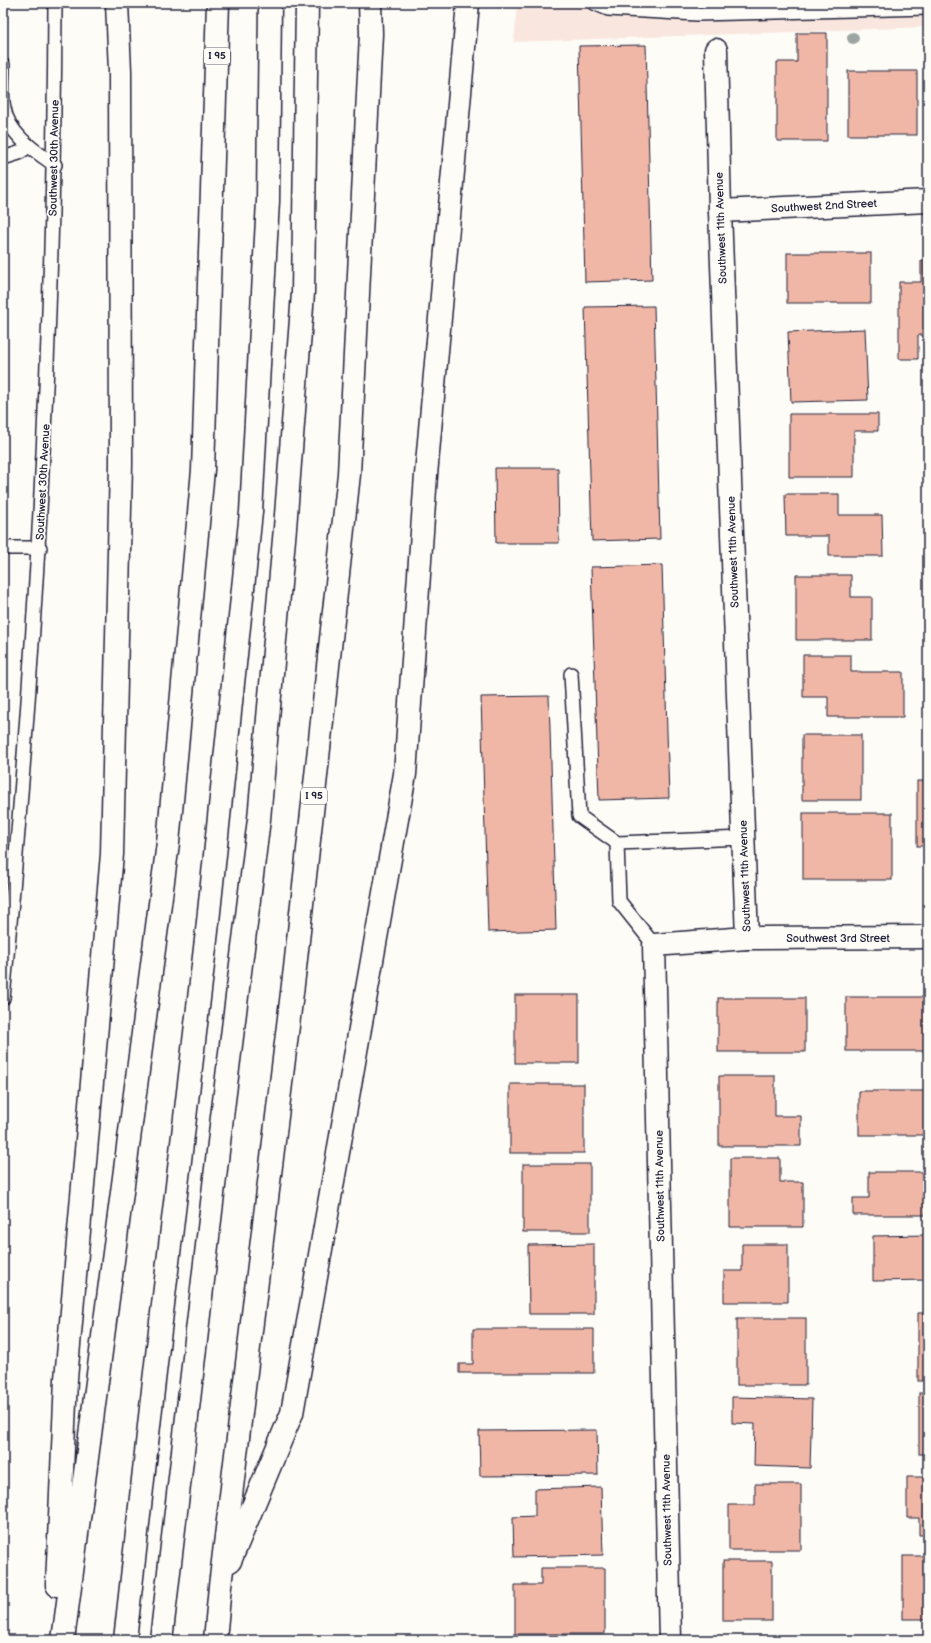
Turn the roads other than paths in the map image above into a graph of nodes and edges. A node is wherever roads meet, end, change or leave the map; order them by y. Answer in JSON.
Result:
{"nodes":[{"id":1,"x":55,"y":3,"type":"edge"},
{"id":2,"x":117,"y":3,"type":"edge"},
{"id":3,"x":218,"y":3,"type":"edge"},
{"id":4,"x":270,"y":3,"type":"edge"},
{"id":5,"x":307,"y":3,"type":"edge"},
{"id":6,"x":370,"y":3,"type":"edge"},
{"id":7,"x":468,"y":3,"type":"edge"},
{"id":8,"x":594,"y":3,"type":"edge"},
{"id":9,"x":928,"y":8,"type":"edge"},
{"id":10,"x":716,"y":50,"type":"dead end"},
{"id":11,"x":3,"y":65,"type":"edge"},
{"id":12,"x":29,"y":146,"type":"junction"},
{"id":13,"x":3,"y":158,"type":"edge"},
{"id":14,"x":54,"y":165,"type":"junction"},
{"id":15,"x":928,"y":201,"type":"edge"},
{"id":16,"x":720,"y":210,"type":"junction"},
{"id":17,"x":3,"y":548,"type":"edge"},
{"id":18,"x":40,"y":548,"type":"junction"},
{"id":19,"x":572,"y":674,"type":"dead end"},
{"id":20,"x":744,"y":838,"type":"junction"},
{"id":21,"x":617,"y":842,"type":"junction"},
{"id":22,"x":928,"y":937,"type":"edge"},
{"id":23,"x":747,"y":938,"type":"junction"},
{"id":24,"x":654,"y":945,"type":"junction"},
{"id":25,"x":5,"y":959,"type":"edge"},
{"id":26,"x":3,"y":998,"type":"edge"},
{"id":27,"x":220,"y":1586,"type":"junction"},
{"id":28,"x":55,"y":1640,"type":"edge"},
{"id":29,"x":63,"y":1640,"type":"edge"},
{"id":30,"x":126,"y":1640,"type":"edge"},
{"id":31,"x":161,"y":1640,"type":"edge"},
{"id":32,"x":215,"y":1640,"type":"edge"},
{"id":33,"x":670,"y":1640,"type":"edge"}],
"edges":[{"from":1,"to":14,"type":"lane","name":"Southwest 30th Avenue"},
{"from":2,"to":28,"type":"main road"},
{"from":3,"to":29,"type":"main road","number":"I 95"},
{"from":4,"to":30,"type":"main road"},
{"from":5,"to":31,"type":"main road"},
{"from":6,"to":27,"type":"main road","number":"I 95"},
{"from":7,"to":27,"type":"main road"},
{"from":8,"to":9,"type":"lane"},
{"from":10,"to":16,"type":"main road","name":"Southwest 11th Avenue"},
{"from":11,"to":12,"type":"lane"},
{"from":12,"to":13,"type":"lane"},
{"from":12,"to":14,"type":"lane"},
{"from":14,"to":18,"type":"lane","name":"Southwest 30th Avenue"},
{"from":15,"to":16,"type":"main road","name":"Southwest 2nd Street"},
{"from":16,"to":20,"type":"main road","name":"Southwest 11th Avenue"},
{"from":17,"to":18,"type":"lane"},
{"from":18,"to":25,"type":"lane","name":"Southwest 30th Avenue"},
{"from":19,"to":21,"type":"lane"},
{"from":20,"to":21,"type":"lane"},
{"from":20,"to":23,"type":"main road","name":"Southwest 11th Avenue"},
{"from":21,"to":24,"type":"lane"},
{"from":22,"to":23,"type":"main road","name":"Southwest 3rd Street"},
{"from":23,"to":24,"type":"main road","name":"Southwest 11th Avenue"},
{"from":24,"to":33,"type":"main road","name":"Southwest 11th Avenue"},
{"from":25,"to":26,"type":"lane","name":"Southwest 30th Avenue"},
{"from":27,"to":32,"type":"main road","number":"I 95"}]}
